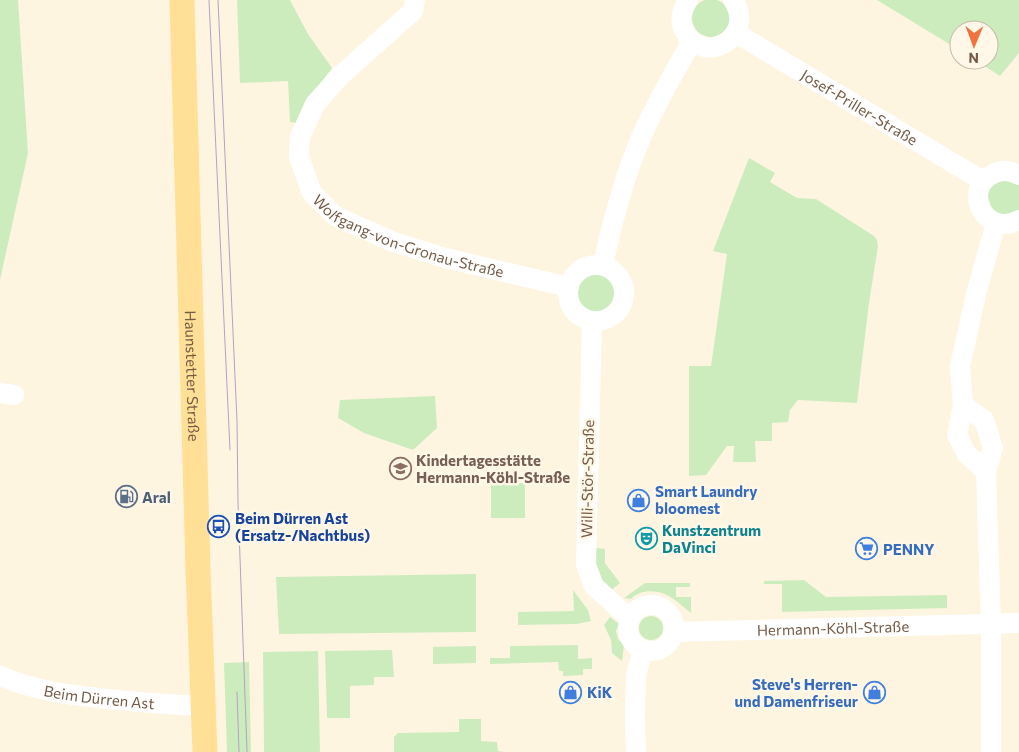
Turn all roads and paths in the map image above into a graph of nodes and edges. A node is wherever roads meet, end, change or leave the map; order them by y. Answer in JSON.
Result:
{"nodes":[{"id":1,"x":182,"y":0,"type":"edge"},
{"id":2,"x":415,"y":0,"type":"edge"},
{"id":3,"x":733,"y":0,"type":"edge"},
{"id":4,"x":685,"y":1,"type":"edge"},
{"id":5,"x":736,"y":33,"type":"junction"},
{"id":6,"x":692,"y":41,"type":"junction"},
{"id":7,"x":1019,"y":175,"type":"edge"},
{"id":8,"x":983,"y":181,"type":"junction"},
{"id":9,"x":1019,"y":220,"type":"edge"},
{"id":10,"x":996,"y":223,"type":"junction"},
{"id":11,"x":603,"y":265,"type":"junction"},
{"id":12,"x":568,"y":287,"type":"junction"},
{"id":13,"x":592,"y":321,"type":"junction"},
{"id":14,"x":963,"y":404,"type":"junction"},
{"id":15,"x":986,"y":472,"type":"junction"},
{"id":16,"x":630,"y":619,"type":"junction"},
{"id":17,"x":1019,"y":623,"type":"edge"},
{"id":18,"x":991,"y":625,"type":"junction"},
{"id":19,"x":675,"y":632,"type":"junction"},
{"id":20,"x":643,"y":650,"type":"junction"},
{"id":21,"x":0,"y":676,"type":"edge"},
{"id":22,"x":203,"y":706,"type":"junction"},
{"id":23,"x":205,"y":752,"type":"edge"},
{"id":24,"x":636,"y":752,"type":"edge"},
{"id":25,"x":991,"y":752,"type":"edge"}],
"edges":[{"from":1,"to":22,"type":"main road","name":"Haunstetter Straße"},
{"from":2,"to":12,"type":"street","name":"Wolfgang-von-Gronau-Straße"},
{"from":3,"to":5,"type":"street"},
{"from":4,"to":6,"type":"street"},
{"from":5,"to":6,"type":"street"},
{"from":5,"to":8,"type":"street","name":"Josef-Priller-Straße"},
{"from":6,"to":11,"type":"street"},
{"from":7,"to":8,"type":"street"},
{"from":8,"to":10,"type":"street"},
{"from":9,"to":10,"type":"street"},
{"from":10,"to":14,"type":"street"},
{"from":11,"to":12,"type":"street"},
{"from":11,"to":13,"type":"street"},
{"from":12,"to":13,"type":"street"},
{"from":13,"to":16,"type":"street","name":"Willi-Stör-Straße"},
{"from":14,"to":15,"type":"street"},
{"from":14,"to":15,"type":"street"},
{"from":15,"to":18,"type":"street"},
{"from":16,"to":19,"type":"street"},
{"from":16,"to":20,"type":"street"},
{"from":17,"to":18,"type":"street","name":"Hermann-Köhl-Straße"},
{"from":18,"to":19,"type":"street","name":"Hermann-Köhl-Straße"},
{"from":18,"to":25,"type":"street"},
{"from":19,"to":20,"type":"street"},
{"from":20,"to":24,"type":"street"},
{"from":21,"to":22,"type":"street","name":"Beim Dürren Ast"},
{"from":22,"to":23,"type":"main road","name":"Haunstetter Straße"}]}
